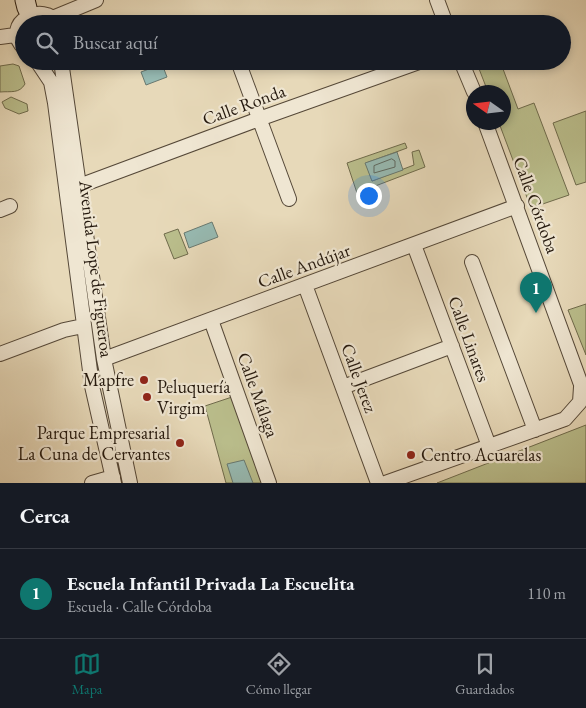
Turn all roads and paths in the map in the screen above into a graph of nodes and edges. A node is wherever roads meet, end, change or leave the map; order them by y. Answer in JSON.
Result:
{"nodes":[{"id":1,"x":96,"y":0,"type":"edge"},
{"id":2,"x":437,"y":0,"type":"edge"},
{"id":3,"x":26,"y":4,"type":"edge"},
{"id":4,"x":20,"y":15,"type":"edge"},
{"id":5,"x":52,"y":15,"type":"edge"},
{"id":6,"x":67,"y":15,"type":"edge"},
{"id":7,"x":443,"y":15,"type":"edge"},
{"id":8,"x":15,"y":23,"type":"edge"},
{"id":9,"x":15,"y":35,"type":"joint"},
{"id":10,"x":0,"y":37,"type":"edge"},
{"id":11,"x":44,"y":70,"type":"edge"},
{"id":12,"x":62,"y":70,"type":"edge"},
{"id":13,"x":241,"y":70,"type":"edge"},
{"id":14,"x":397,"y":70,"type":"edge"},
{"id":15,"x":465,"y":70,"type":"edge"},
{"id":16,"x":471,"y":85,"type":"edge"},
{"id":17,"x":259,"y":119,"type":"junction"},
{"id":18,"x":488,"y":130,"type":"edge"},
{"id":19,"x":79,"y":186,"type":"junction"},
{"id":20,"x":289,"y":199,"type":"dead end"},
{"id":21,"x":517,"y":206,"type":"junction"},
{"id":22,"x":414,"y":245,"type":"junction"},
{"id":23,"x":472,"y":262,"type":"dead end"},
{"id":24,"x":305,"y":285,"type":"junction"},
{"id":25,"x":211,"y":320,"type":"junction"},
{"id":26,"x":83,"y":326,"type":"junction"},
{"id":27,"x":452,"y":346,"type":"junction"},
{"id":28,"x":0,"y":354,"type":"edge"},
{"id":29,"x":104,"y":359,"type":"junction"},
{"id":30,"x":343,"y":387,"type":"junction"},
{"id":31,"x":584,"y":392,"type":"edge"},
{"id":32,"x":535,"y":430,"type":"junction"},
{"id":33,"x":489,"y":446,"type":"junction"},
{"id":34,"x":114,"y":480,"type":"edge"},
{"id":35,"x":92,"y":483,"type":"edge"},
{"id":36,"x":130,"y":483,"type":"edge"},
{"id":37,"x":269,"y":483,"type":"edge"},
{"id":38,"x":378,"y":483,"type":"edge"},
{"id":39,"x":385,"y":483,"type":"edge"}],
"edges":[{"from":1,"to":6,"type":"street"},
{"from":2,"to":7,"type":"street"},
{"from":3,"to":4,"type":"street"},
{"from":3,"to":5,"type":"street"},
{"from":8,"to":9,"type":"street"},
{"from":9,"to":10,"type":"street"},
{"from":11,"to":26,"type":"street","name":"Avenida Lope de Figueroa"},
{"from":12,"to":19,"type":"street","name":"Avenida Lope de Figueroa"},
{"from":13,"to":17,"type":"street"},
{"from":14,"to":17,"type":"street","name":"Calle Ronda"},
{"from":15,"to":16,"type":"street"},
{"from":17,"to":19,"type":"street","name":"Calle Ronda"},
{"from":17,"to":20,"type":"street"},
{"from":18,"to":21,"type":"street","name":"Calle Córdoba"},
{"from":19,"to":29,"type":"street","name":"Avenida Lope de Figueroa"},
{"from":21,"to":22,"type":"street","name":"Calle Andújar"},
{"from":21,"to":31,"type":"street","name":"Calle Córdoba"},
{"from":22,"to":24,"type":"street","name":"Calle Andújar"},
{"from":22,"to":27,"type":"street","name":"Calle Linares"},
{"from":23,"to":32,"type":"street"},
{"from":24,"to":25,"type":"street","name":"Calle Andújar"},
{"from":24,"to":30,"type":"street","name":"Calle Jerez"},
{"from":25,"to":29,"type":"street","name":"Calle Andújar"},
{"from":25,"to":37,"type":"street","name":"Calle Málaga"},
{"from":26,"to":28,"type":"street"},
{"from":26,"to":34,"type":"street","name":"Avenida Lope de Figueroa"},
{"from":27,"to":30,"type":"street"},
{"from":27,"to":33,"type":"street","name":"Calle Linares"},
{"from":29,"to":36,"type":"street","name":"Avenida Lope de Figueroa"},
{"from":30,"to":38,"type":"street","name":"Calle Jerez"},
{"from":31,"to":32,"type":"street"},
{"from":32,"to":33,"type":"street"},
{"from":33,"to":39,"type":"street"},
{"from":34,"to":35,"type":"street"}]}
